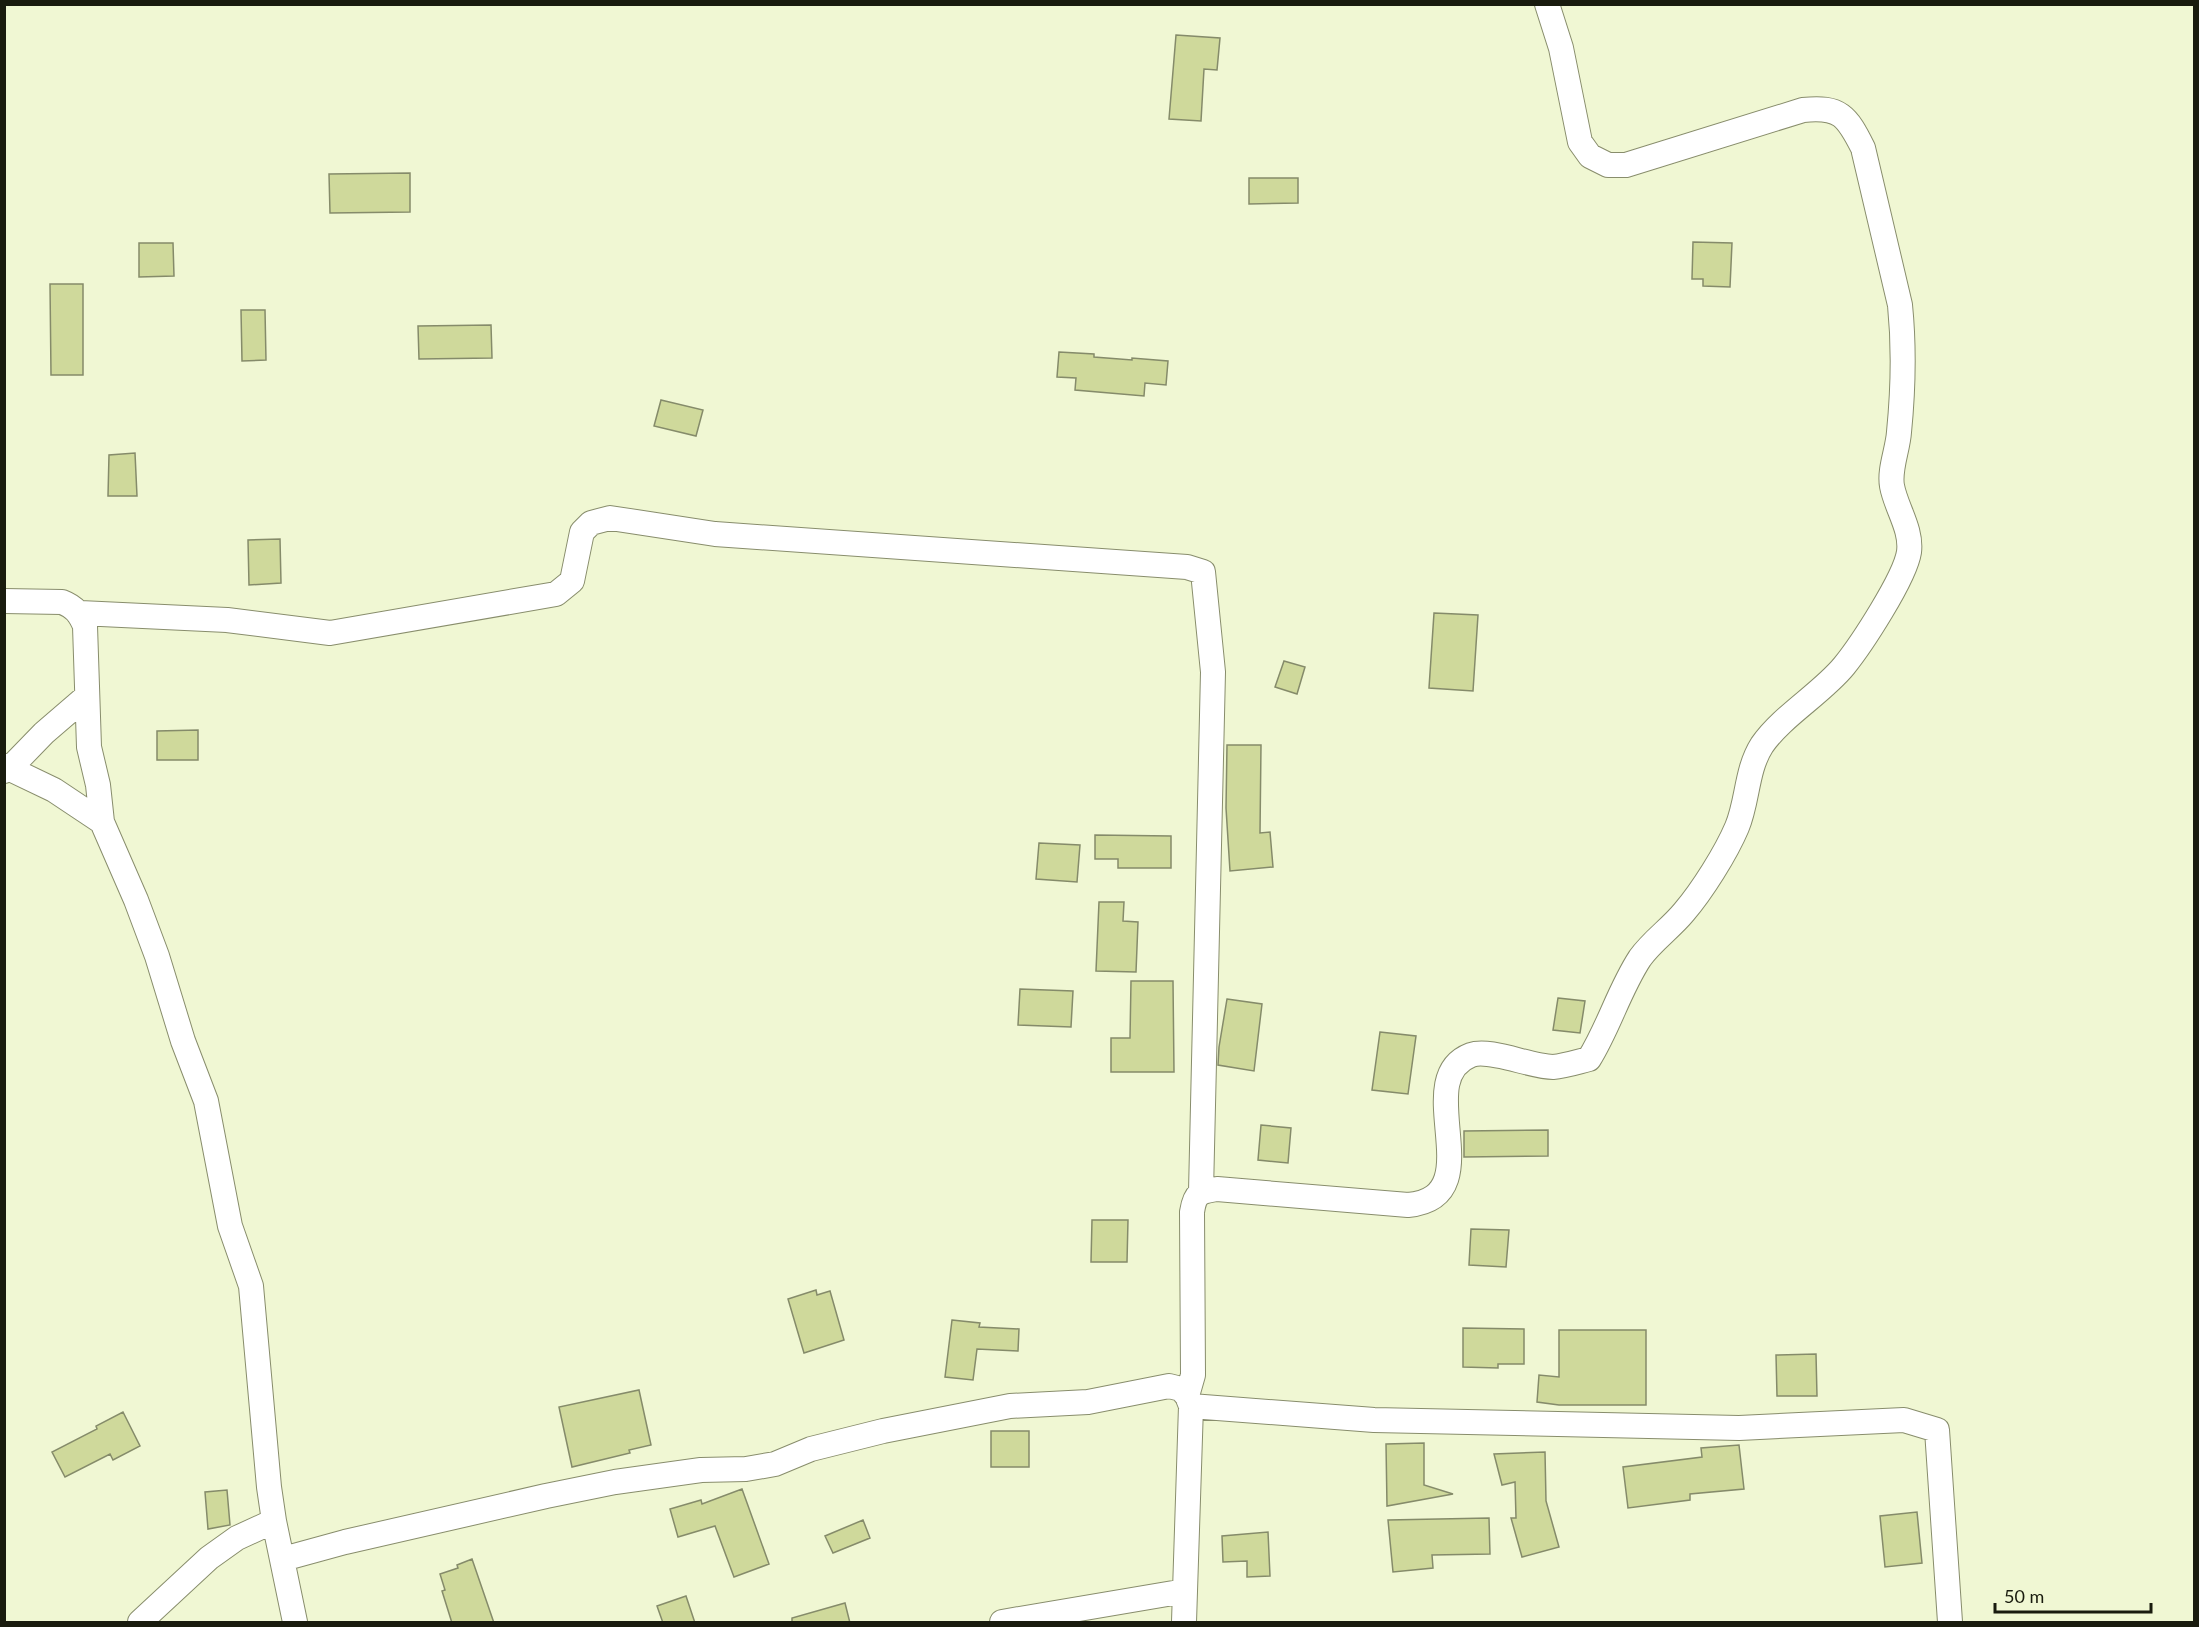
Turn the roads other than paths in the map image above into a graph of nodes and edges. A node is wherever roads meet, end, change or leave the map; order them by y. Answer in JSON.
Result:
{"nodes":[{"id":1,"x":1547,"y":4,"type":"edge"},
{"id":2,"x":4,"y":601,"type":"edge"},
{"id":3,"x":80,"y":614,"type":"junction"},
{"id":4,"x":87,"y":696,"type":"junction"},
{"id":5,"x":6,"y":768,"type":"edge"},
{"id":6,"x":102,"y":822,"type":"junction"},
{"id":7,"x":1201,"y":1192,"type":"junction"},
{"id":8,"x":1189,"y":1401,"type":"junction"},
{"id":9,"x":274,"y":1521,"type":"junction"},
{"id":10,"x":283,"y":1559,"type":"junction"},
{"id":11,"x":1185,"y":1591,"type":"junction"},
{"id":12,"x":140,"y":1623,"type":"edge"},
{"id":13,"x":296,"y":1623,"type":"edge"},
{"id":14,"x":1002,"y":1623,"type":"edge"},
{"id":15,"x":1184,"y":1623,"type":"edge"},
{"id":16,"x":1950,"y":1623,"type":"edge"}],
"edges":[{"from":1,"to":7,"type":"street"},
{"from":2,"to":3,"type":"street"},
{"from":3,"to":4,"type":"street"},
{"from":3,"to":7,"type":"street"},
{"from":4,"to":5,"type":"street"},
{"from":4,"to":6,"type":"street"},
{"from":5,"to":6,"type":"street"},
{"from":6,"to":9,"type":"street"},
{"from":7,"to":8,"type":"street"},
{"from":8,"to":10,"type":"street"},
{"from":8,"to":11,"type":"street"},
{"from":8,"to":16,"type":"street"},
{"from":9,"to":10,"type":"street"},
{"from":9,"to":12,"type":"street"},
{"from":10,"to":13,"type":"street"},
{"from":11,"to":14,"type":"street"},
{"from":11,"to":15,"type":"street"}]}
